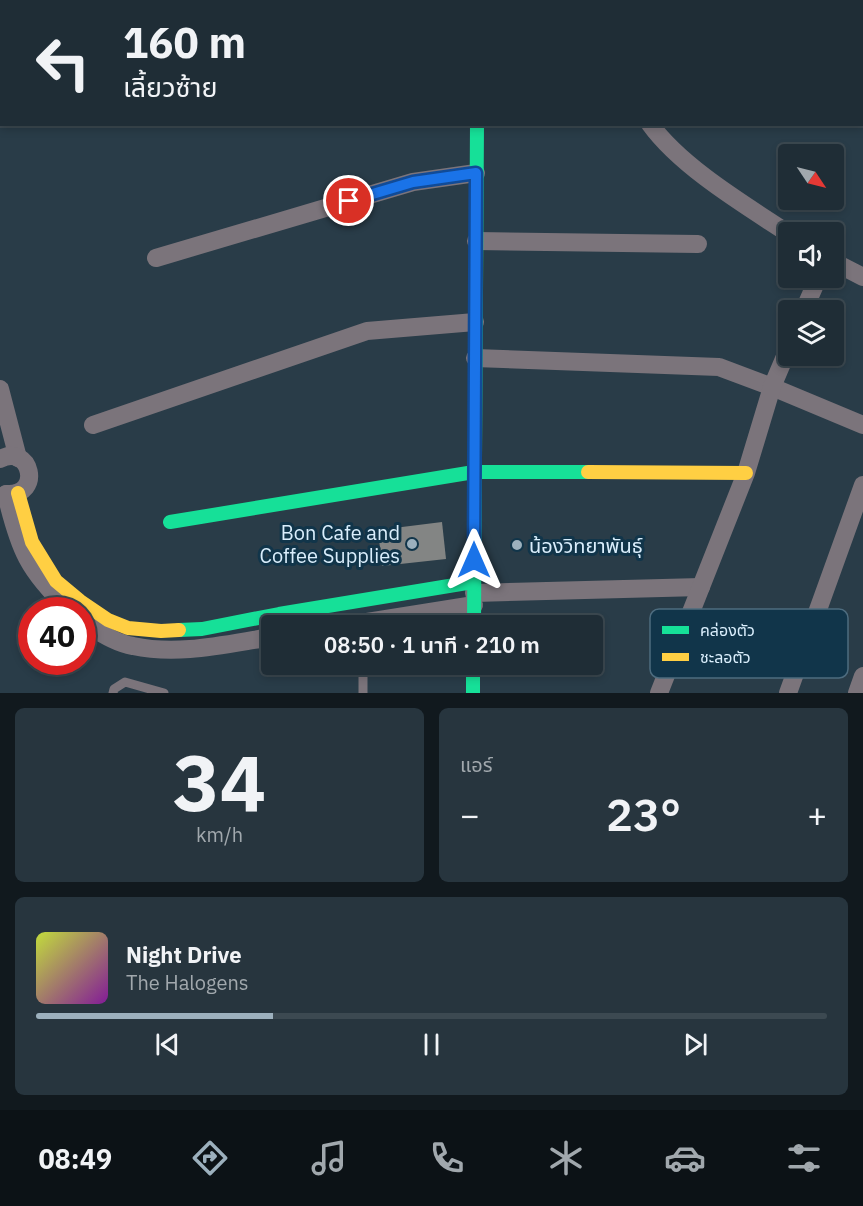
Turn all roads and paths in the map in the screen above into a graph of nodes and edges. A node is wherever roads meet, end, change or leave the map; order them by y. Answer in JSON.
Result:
{"nodes":[{"id":1,"x":477,"y":126,"type":"edge"},
{"id":2,"x":651,"y":126,"type":"edge"},
{"id":3,"x":476,"y":173,"type":"junction"},
{"id":4,"x":778,"y":226,"type":"edge"},
{"id":5,"x":476,"y":242,"type":"junction"},
{"id":6,"x":698,"y":244,"type":"dead end"},
{"id":7,"x":156,"y":258,"type":"dead end"},
{"id":8,"x":844,"y":267,"type":"edge"},
{"id":9,"x":863,"y":277,"type":"edge"},
{"id":10,"x":476,"y":322,"type":"junction"},
{"id":11,"x":475,"y":358,"type":"junction"},
{"id":12,"x":781,"y":366,"type":"edge"},
{"id":13,"x":772,"y":387,"type":"junction"},
{"id":14,"x":0,"y":389,"type":"edge"},
{"id":15,"x":93,"y":425,"type":"dead end"},
{"id":16,"x":863,"y":425,"type":"edge"},
{"id":17,"x":9,"y":458,"type":"edge"},
{"id":18,"x":474,"y":471,"type":"junction"},
{"id":19,"x":746,"y":472,"type":"junction"},
{"id":20,"x":863,"y":485,"type":"edge"},
{"id":21,"x":8,"y":492,"type":"edge"},
{"id":22,"x":170,"y":522,"type":"dead end"},
{"id":23,"x":701,"y":587,"type":"junction"},
{"id":24,"x":474,"y":593,"type":"junction"},
{"id":25,"x":57,"y":597,"type":"edge"},
{"id":26,"x":368,"y":599,"type":"junction"},
{"id":27,"x":692,"y":609,"type":"edge"},
{"id":28,"x":818,"y":609,"type":"edge"},
{"id":29,"x":370,"y":615,"type":"edge"},
{"id":30,"x":393,"y":615,"type":"edge"},
{"id":31,"x":474,"y":615,"type":"edge"},
{"id":32,"x":96,"y":630,"type":"edge"},
{"id":33,"x":261,"y":638,"type":"edge"},
{"id":34,"x":363,"y":675,"type":"edge"},
{"id":35,"x":473,"y":675,"type":"edge"},
{"id":36,"x":863,"y":676,"type":"edge"},
{"id":37,"x":665,"y":678,"type":"edge"},
{"id":38,"x":793,"y":678,"type":"edge"},
{"id":39,"x":113,"y":693,"type":"edge"},
{"id":40,"x":164,"y":693,"type":"edge"},
{"id":41,"x":363,"y":693,"type":"edge"},
{"id":42,"x":473,"y":693,"type":"edge"},
{"id":43,"x":659,"y":693,"type":"edge"},
{"id":44,"x":788,"y":693,"type":"edge"},
{"id":45,"x":857,"y":693,"type":"edge"}],
"edges":[{"from":1,"to":3,"type":"street"},
{"from":2,"to":4,"type":"street"},
{"from":3,"to":5,"type":"street"},
{"from":3,"to":7,"type":"street"},
{"from":5,"to":6,"type":"street"},
{"from":5,"to":10,"type":"street"},
{"from":8,"to":9,"type":"street"},
{"from":10,"to":11,"type":"street"},
{"from":10,"to":15,"type":"street"},
{"from":11,"to":13,"type":"street"},
{"from":11,"to":18,"type":"street"},
{"from":12,"to":13,"type":"street"},
{"from":13,"to":16,"type":"street"},
{"from":13,"to":19,"type":"street"},
{"from":14,"to":17,"type":"street"},
{"from":17,"to":21,"type":"street"},
{"from":18,"to":19,"type":"street"},
{"from":18,"to":22,"type":"street"},
{"from":18,"to":24,"type":"street"},
{"from":19,"to":23,"type":"street"},
{"from":20,"to":28,"type":"street"},
{"from":21,"to":25,"type":"street"},
{"from":21,"to":26,"type":"street"},
{"from":23,"to":24,"type":"street"},
{"from":23,"to":27,"type":"street"},
{"from":24,"to":26,"type":"street"},
{"from":24,"to":30,"type":"street"},
{"from":24,"to":31,"type":"street"},
{"from":26,"to":29,"type":"street"},
{"from":32,"to":33,"type":"street"},
{"from":34,"to":41,"type":"lane"},
{"from":35,"to":42,"type":"street"},
{"from":36,"to":45,"type":"street"},
{"from":37,"to":43,"type":"street"},
{"from":38,"to":44,"type":"street"},
{"from":39,"to":40,"type":"lane"}]}
